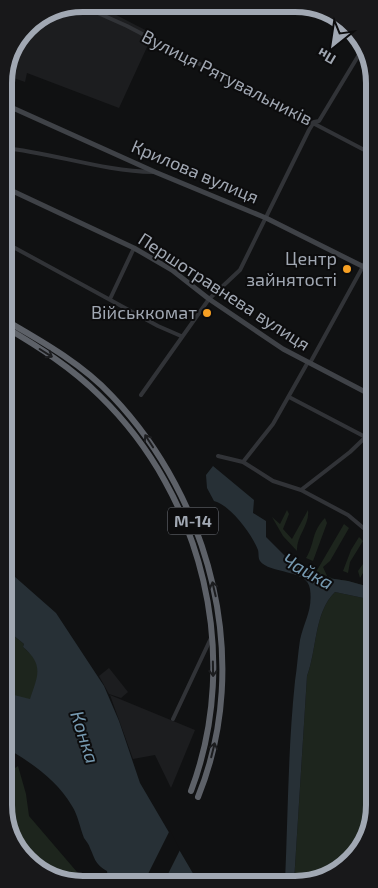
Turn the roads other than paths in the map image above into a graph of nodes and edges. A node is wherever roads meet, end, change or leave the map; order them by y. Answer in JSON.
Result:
{"nodes":[{"id":1,"x":96,"y":12,"type":"edge"},
{"id":2,"x":359,"y":54,"type":"edge"},
{"id":3,"x":13,"y":108,"type":"edge"},
{"id":4,"x":314,"y":122,"type":"junction"},
{"id":5,"x":13,"y":149,"type":"edge"},
{"id":6,"x":366,"y":151,"type":"edge"},
{"id":7,"x":126,"y":158,"type":"junction"},
{"id":8,"x":125,"y":171,"type":"junction"},
{"id":9,"x":155,"y":172,"type":"junction"},
{"id":10,"x":13,"y":191,"type":"edge"},
{"id":11,"x":266,"y":218,"type":"junction"},
{"id":12,"x":13,"y":247,"type":"edge"},
{"id":13,"x":134,"y":248,"type":"junction"},
{"id":14,"x":366,"y":262,"type":"edge"},
{"id":15,"x":363,"y":267,"type":"junction"},
{"id":16,"x":366,"y":269,"type":"edge"},
{"id":17,"x":110,"y":299,"type":"junction"},
{"id":18,"x":209,"y":299,"type":"junction"},
{"id":19,"x":13,"y":325,"type":"edge"},
{"id":20,"x":13,"y":332,"type":"edge"},
{"id":21,"x":181,"y":336,"type":"junction"},
{"id":22,"x":309,"y":363,"type":"junction"},
{"id":23,"x":366,"y":392,"type":"edge"},
{"id":24,"x":141,"y":395,"type":"dead end"},
{"id":25,"x":289,"y":397,"type":"junction"},
{"id":26,"x":366,"y":437,"type":"joint"},
{"id":27,"x":218,"y":456,"type":"dead end"},
{"id":28,"x":243,"y":462,"type":"junction"},
{"id":29,"x":301,"y":490,"type":"junction"},
{"id":30,"x":365,"y":530,"type":"edge"},
{"id":31,"x":212,"y":636,"type":"junction"},
{"id":32,"x":173,"y":719,"type":"dead end"},
{"id":33,"x":191,"y":791,"type":"dead end"},
{"id":34,"x":198,"y":797,"type":"dead end"}],
"edges":[{"from":1,"to":4,"type":"street","name":"Вулиця Рятувальників"},
{"from":2,"to":4,"type":"street"},
{"from":3,"to":7,"type":"street","name":"Крилова вулиця"},
{"from":4,"to":6,"type":"street","name":"Вулиця Рятувальників"},
{"from":4,"to":11,"type":"street"},
{"from":5,"to":8,"type":"street"},
{"from":7,"to":8,"type":"street"},
{"from":7,"to":9,"type":"street","name":"Крилова вулиця"},
{"from":8,"to":9,"type":"street"},
{"from":9,"to":11,"type":"street","name":"Крилова вулиця"},
{"from":10,"to":13,"type":"street","name":"Першотравнева вулиця"},
{"from":11,"to":15,"type":"street","name":"Крилова вулиця"},
{"from":11,"to":18,"type":"street"},
{"from":12,"to":17,"type":"street"},
{"from":13,"to":17,"type":"street"},
{"from":13,"to":18,"type":"street","name":"Першотравнева вулиця"},
{"from":14,"to":15,"type":"street"},
{"from":15,"to":16,"type":"street","name":"Крилова вулиця"},
{"from":15,"to":22,"type":"street"},
{"from":17,"to":21,"type":"street"},
{"from":18,"to":21,"type":"street"},
{"from":18,"to":22,"type":"street","name":"Першотравнева вулиця"},
{"from":34,"to":19,"type":"highway","number":"М-14","one_way":true},
{"from":20,"to":31,"type":"highway","number":"М-14","one_way":true},
{"from":21,"to":24,"type":"street"},
{"from":22,"to":23,"type":"street","name":"Першотравнева вулиця"},
{"from":22,"to":25,"type":"street"},
{"from":25,"to":26,"type":"street"},
{"from":25,"to":28,"type":"street"},
{"from":26,"to":29,"type":"street"},
{"from":27,"to":28,"type":"street"},
{"from":28,"to":29,"type":"street"},
{"from":29,"to":30,"type":"street"},
{"from":31,"to":32,"type":"street"},
{"from":31,"to":33,"type":"highway","number":"М-14","one_way":true}]}
